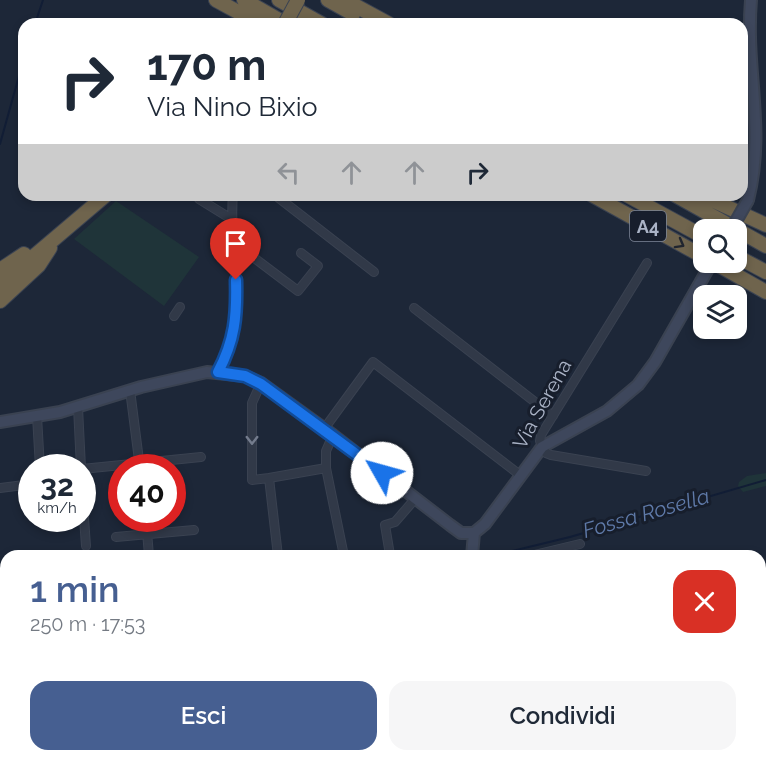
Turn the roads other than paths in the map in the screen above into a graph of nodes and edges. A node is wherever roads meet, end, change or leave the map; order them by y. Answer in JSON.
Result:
{"nodes":[{"id":1,"x":216,"y":0,"type":"edge"},
{"id":2,"x":244,"y":0,"type":"edge"},
{"id":3,"x":279,"y":0,"type":"edge"},
{"id":4,"x":298,"y":0,"type":"edge"},
{"id":5,"x":328,"y":0,"type":"edge"},
{"id":6,"x":345,"y":0,"type":"edge"},
{"id":7,"x":751,"y":6,"type":"edge"},
{"id":8,"x":249,"y":18,"type":"edge"},
{"id":9,"x":276,"y":18,"type":"edge"},
{"id":10,"x":289,"y":18,"type":"edge"},
{"id":11,"x":311,"y":18,"type":"edge"},
{"id":12,"x":360,"y":18,"type":"edge"},
{"id":13,"x":378,"y":18,"type":"edge"},
{"id":14,"x":748,"y":200,"type":"edge"},
{"id":15,"x":99,"y":201,"type":"edge"},
{"id":16,"x":202,"y":201,"type":"edge"},
{"id":17,"x":234,"y":201,"type":"edge"},
{"id":18,"x":282,"y":201,"type":"edge"},
{"id":19,"x":603,"y":201,"type":"edge"},
{"id":20,"x":638,"y":201,"type":"edge"},
{"id":21,"x":686,"y":201,"type":"edge"},
{"id":22,"x":706,"y":201,"type":"edge"},
{"id":23,"x":714,"y":201,"type":"edge"},
{"id":24,"x":747,"y":201,"type":"edge"},
{"id":25,"x":737,"y":219,"type":"edge"},
{"id":26,"x":233,"y":220,"type":"junction"},
{"id":27,"x":766,"y":225,"type":"edge"},
{"id":28,"x":693,"y":231,"type":"edge"},
{"id":29,"x":59,"y":234,"type":"junction"},
{"id":30,"x":766,"y":235,"type":"edge"},
{"id":31,"x":233,"y":242,"type":"junction"},
{"id":32,"x":766,"y":246,"type":"edge"},
{"id":33,"x":693,"y":251,"type":"edge"},
{"id":34,"x":301,"y":253,"type":"dead end"},
{"id":35,"x":747,"y":262,"type":"edge"},
{"id":36,"x":647,"y":263,"type":"dead end"},
{"id":37,"x":0,"y":270,"type":"edge"},
{"id":38,"x":374,"y":272,"type":"dead end"},
{"id":39,"x":766,"y":272,"type":"edge"},
{"id":40,"x":705,"y":273,"type":"edge"},
{"id":41,"x":732,"y":273,"type":"edge"},
{"id":42,"x":0,"y":277,"type":"edge"},
{"id":43,"x":0,"y":285,"type":"edge"},
{"id":44,"x":766,"y":292,"type":"edge"},
{"id":45,"x":0,"y":301,"type":"edge"},
{"id":46,"x":180,"y":307,"type":"dead end"},
{"id":47,"x":414,"y":308,"type":"dead end"},
{"id":48,"x":174,"y":316,"type":"dead end"},
{"id":49,"x":218,"y":372,"type":"junction"},
{"id":50,"x":261,"y":384,"type":"junction"},
{"id":51,"x":130,"y":390,"type":"junction"},
{"id":52,"x":78,"y":406,"type":"junction"},
{"id":53,"x":37,"y":416,"type":"junction"},
{"id":54,"x":553,"y":416,"type":"junction"},
{"id":55,"x":0,"y":422,"type":"edge"},
{"id":56,"x":328,"y":432,"type":"junction"},
{"id":57,"x":542,"y":447,"type":"junction"},
{"id":58,"x":39,"y":454,"type":"edge"},
{"id":59,"x":81,"y":454,"type":"edge"},
{"id":60,"x":138,"y":454,"type":"edge"},
{"id":61,"x":201,"y":457,"type":"dead end"},
{"id":62,"x":186,"y":459,"type":"edge"},
{"id":63,"x":326,"y":468,"type":"junction"},
{"id":64,"x":646,"y":471,"type":"dead end"},
{"id":65,"x":520,"y":475,"type":"junction"},
{"id":66,"x":269,"y":478,"type":"junction"},
{"id":67,"x":18,"y":485,"type":"edge"},
{"id":68,"x":0,"y":488,"type":"edge"},
{"id":69,"x":415,"y":499,"type":"junction"},
{"id":70,"x":194,"y":530,"type":"dead end"},
{"id":71,"x":85,"y":532,"type":"edge"},
{"id":72,"x":148,"y":532,"type":"edge"},
{"id":73,"x":474,"y":533,"type":"junction"},
{"id":74,"x":148,"y":535,"type":"junction"},
{"id":75,"x":116,"y":537,"type":"dead end"},
{"id":76,"x":580,"y":544,"type":"dead end"},
{"id":77,"x":86,"y":546,"type":"dead end"},
{"id":78,"x":149,"y":550,"type":"edge"},
{"id":79,"x":277,"y":550,"type":"edge"},
{"id":80,"x":343,"y":550,"type":"edge"},
{"id":81,"x":389,"y":550,"type":"edge"},
{"id":82,"x":473,"y":550,"type":"edge"},
{"id":83,"x":555,"y":550,"type":"edge"}],
"edges":[{"from":1,"to":8,"type":"highway"},
{"from":2,"to":9,"type":"highway"},
{"from":3,"to":11,"type":"highway"},
{"from":4,"to":10,"type":"highway","bridge":true},
{"from":5,"to":12,"type":"highway"},
{"from":6,"to":13,"type":"highway"},
{"from":7,"to":14,"type":"street","bridge":true},
{"from":15,"to":29,"type":"highway"},
{"from":16,"to":26,"type":"street"},
{"from":17,"to":26,"type":"street"},
{"from":18,"to":38,"type":"street"},
{"from":19,"to":33,"type":"highway","number":"A4","one_way":true},
{"from":20,"to":28,"type":"highway","number":"A4"},
{"from":21,"to":32,"type":"highway"},
{"from":22,"to":30,"type":"highway"},
{"from":23,"to":27,"type":"highway"},
{"from":24,"to":25,"type":"street","bridge":true},
{"from":26,"to":31,"type":"street"},
{"from":29,"to":37,"type":"highway"},
{"from":29,"to":42,"type":"highway"},
{"from":29,"to":43,"type":"highway"},
{"from":29,"to":45,"type":"highway"},
{"from":31,"to":34,"type":"street"},
{"from":31,"to":49,"type":"street"},
{"from":35,"to":39,"type":"highway"},
{"from":36,"to":54,"type":"street","name":"Via Serena"},
{"from":40,"to":57,"type":"street"},
{"from":41,"to":44,"type":"highway"},
{"from":46,"to":48,"type":"street"},
{"from":47,"to":54,"type":"street"},
{"from":49,"to":50,"type":"street"},
{"from":49,"to":51,"type":"street"},
{"from":50,"to":56,"type":"street"},
{"from":50,"to":66,"type":"street","one_way":true},
{"from":51,"to":52,"type":"street"},
{"from":51,"to":60,"type":"street"},
{"from":52,"to":53,"type":"street"},
{"from":52,"to":59,"type":"street"},
{"from":53,"to":55,"type":"street"},
{"from":53,"to":58,"type":"street"},
{"from":54,"to":57,"type":"street","name":"Via Serena"},
{"from":56,"to":63,"type":"street"},
{"from":56,"to":65,"type":"street"},
{"from":56,"to":69,"type":"street"},
{"from":57,"to":64,"type":"street"},
{"from":57,"to":65,"type":"street","name":"Via Serena"},
{"from":61,"to":62,"type":"street"},
{"from":63,"to":66,"type":"street"},
{"from":63,"to":80,"type":"street"},
{"from":65,"to":73,"type":"street","name":"Via Serena"},
{"from":66,"to":79,"type":"street"},
{"from":67,"to":68,"type":"street"},
{"from":69,"to":73,"type":"street"},
{"from":69,"to":81,"type":"street"},
{"from":70,"to":74,"type":"street"},
{"from":71,"to":77,"type":"street"},
{"from":72,"to":74,"type":"street"},
{"from":73,"to":82,"type":"street"},
{"from":74,"to":75,"type":"street"},
{"from":74,"to":78,"type":"street"},
{"from":76,"to":83,"type":"street"}]}
